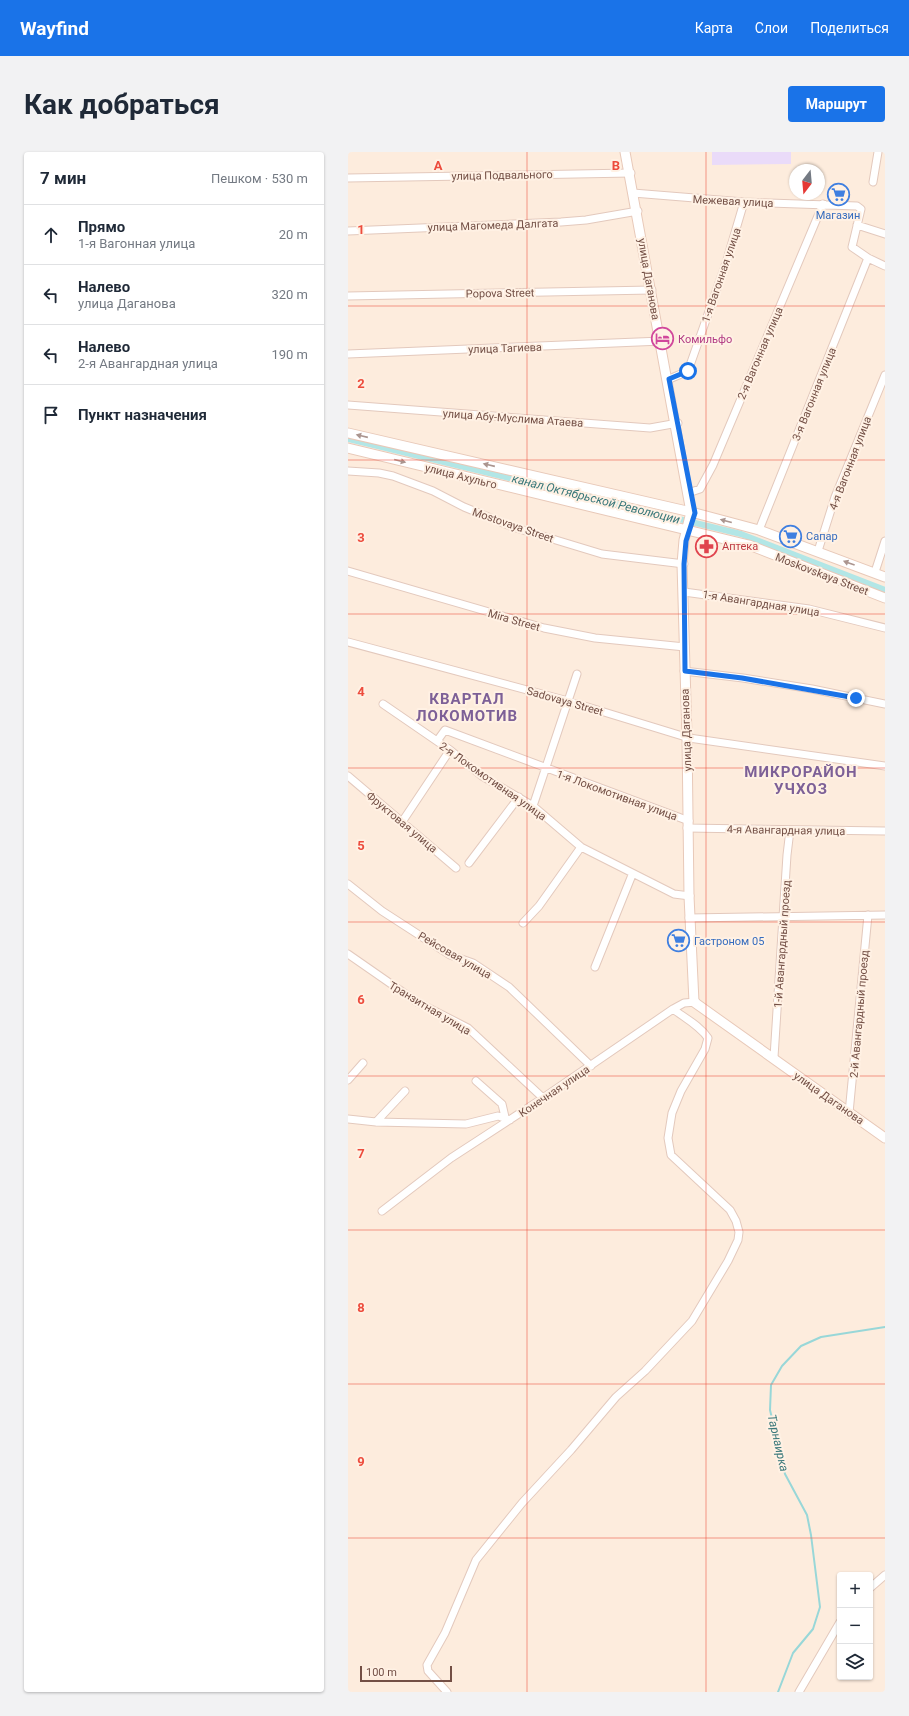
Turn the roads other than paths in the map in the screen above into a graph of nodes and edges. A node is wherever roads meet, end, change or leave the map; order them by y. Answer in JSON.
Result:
{"nodes":[{"id":1,"x":626,"y":152,"type":"edge"},
{"id":2,"x":878,"y":152,"type":"edge"},
{"id":3,"x":630,"y":173,"type":"junction"},
{"id":4,"x":348,"y":178,"type":"edge"},
{"id":5,"x":873,"y":182,"type":"dead end"},
{"id":6,"x":634,"y":193,"type":"junction"},
{"id":7,"x":744,"y":202,"type":"junction"},
{"id":8,"x":822,"y":204,"type":"junction"},
{"id":9,"x":637,"y":211,"type":"junction"},
{"id":10,"x":857,"y":225,"type":"junction"},
{"id":11,"x":348,"y":231,"type":"edge"},
{"id":12,"x":885,"y":234,"type":"edge"},
{"id":13,"x":868,"y":258,"type":"junction"},
{"id":14,"x":885,"y":266,"type":"edge"},
{"id":15,"x":652,"y":290,"type":"junction"},
{"id":16,"x":348,"y":296,"type":"edge"},
{"id":17,"x":661,"y":341,"type":"junction"},
{"id":18,"x":348,"y":354,"type":"edge"},
{"id":19,"x":885,"y":375,"type":"edge"},
{"id":20,"x":668,"y":379,"type":"junction"},
{"id":21,"x":348,"y":405,"type":"edge"},
{"id":22,"x":677,"y":423,"type":"junction"},
{"id":23,"x":348,"y":433,"type":"edge"},
{"id":24,"x":348,"y":448,"type":"edge"},
{"id":25,"x":348,"y":471,"type":"edge"},
{"id":26,"x":689,"y":493,"type":"junction"},
{"id":27,"x":693,"y":512,"type":"junction"},
{"id":28,"x":759,"y":530,"type":"junction"},
{"id":29,"x":688,"y":531,"type":"junction"},
{"id":30,"x":885,"y":541,"type":"edge"},
{"id":31,"x":818,"y":551,"type":"junction"},
{"id":32,"x":683,"y":564,"type":"junction"},
{"id":33,"x":348,"y":571,"type":"edge"},
{"id":34,"x":875,"y":572,"type":"junction"},
{"id":35,"x":885,"y":577,"type":"edge"},
{"id":36,"x":685,"y":592,"type":"junction"},
{"id":37,"x":885,"y":598,"type":"edge"},
{"id":38,"x":885,"y":628,"type":"edge"},
{"id":39,"x":348,"y":642,"type":"edge"},
{"id":40,"x":684,"y":646,"type":"junction"},
{"id":41,"x":685,"y":671,"type":"junction"},
{"id":42,"x":577,"y":674,"type":"dead end"},
{"id":43,"x":568,"y":701,"type":"junction"},
{"id":44,"x":383,"y":704,"type":"dead end"},
{"id":45,"x":885,"y":704,"type":"edge"},
{"id":46,"x":688,"y":738,"type":"junction"},
{"id":47,"x":437,"y":741,"type":"junction"},
{"id":48,"x":450,"y":750,"type":"junction"},
{"id":49,"x":885,"y":766,"type":"edge"},
{"id":50,"x":545,"y":768,"type":"junction"},
{"id":51,"x":348,"y":776,"type":"edge"},
{"id":52,"x":519,"y":797,"type":"junction"},
{"id":53,"x":533,"y":806,"type":"junction"},
{"id":54,"x":402,"y":822,"type":"junction"},
{"id":55,"x":688,"y":824,"type":"junction"},
{"id":56,"x":790,"y":830,"type":"junction"},
{"id":57,"x":885,"y":831,"type":"edge"},
{"id":58,"x":581,"y":847,"type":"junction"},
{"id":59,"x":469,"y":863,"type":"dead end"},
{"id":60,"x":456,"y":868,"type":"dead end"},
{"id":61,"x":632,"y":874,"type":"junction"},
{"id":62,"x":348,"y":884,"type":"edge"},
{"id":63,"x":689,"y":896,"type":"junction"},
{"id":64,"x":868,"y":915,"type":"junction"},
{"id":65,"x":885,"y":915,"type":"edge"},
{"id":66,"x":784,"y":916,"type":"junction"},
{"id":67,"x":690,"y":917,"type":"junction"},
{"id":68,"x":523,"y":923,"type":"dead end"},
{"id":69,"x":348,"y":954,"type":"edge"},
{"id":70,"x":595,"y":967,"type":"dead end"},
{"id":71,"x":695,"y":1002,"type":"junction"},
{"id":72,"x":673,"y":1009,"type":"junction"},
{"id":73,"x":774,"y":1058,"type":"junction"},
{"id":74,"x":363,"y":1063,"type":"dead end"},
{"id":75,"x":591,"y":1066,"type":"junction"},
{"id":76,"x":348,"y":1080,"type":"edge"},
{"id":77,"x":476,"y":1081,"type":"dead end"},
{"id":78,"x":404,"y":1090,"type":"dead end"},
{"id":79,"x":543,"y":1098,"type":"junction"},
{"id":80,"x":850,"y":1112,"type":"junction"},
{"id":81,"x":508,"y":1118,"type":"junction"},
{"id":82,"x":348,"y":1119,"type":"edge"},
{"id":83,"x":376,"y":1122,"type":"junction"},
{"id":84,"x":885,"y":1137,"type":"edge"},
{"id":85,"x":382,"y":1211,"type":"dead end"},
{"id":86,"x":885,"y":1575,"type":"edge"},
{"id":87,"x":873,"y":1585,"type":"edge"},
{"id":88,"x":837,"y":1627,"type":"edge"},
{"id":89,"x":447,"y":1692,"type":"edge"},
{"id":90,"x":799,"y":1692,"type":"edge"}],
"edges":[{"from":1,"to":3,"type":"main road","name":"улица Даганова"},
{"from":2,"to":5,"type":"street"},
{"from":3,"to":4,"type":"street","name":"улица Подвального"},
{"from":3,"to":6,"type":"main road","name":"улица Даганова"},
{"from":6,"to":7,"type":"street","name":"Межевая улица"},
{"from":6,"to":9,"type":"main road","name":"улица Даганова"},
{"from":7,"to":8,"type":"street","name":"Межевая улица"},
{"from":7,"to":20,"type":"street","name":"1-я Вагонная улица"},
{"from":8,"to":10,"type":"street","name":"Межевая улица"},
{"from":8,"to":26,"type":"street","name":"2-я Вагонная улица"},
{"from":9,"to":11,"type":"street","name":"улица Магомеда Далгата"},
{"from":9,"to":15,"type":"main road","name":"улица Даганова"},
{"from":10,"to":12,"type":"street"},
{"from":10,"to":13,"type":"street"},
{"from":13,"to":14,"type":"street"},
{"from":13,"to":28,"type":"street","name":"3-я Вагонная улица"},
{"from":15,"to":16,"type":"street","name":"Popova Street"},
{"from":15,"to":17,"type":"main road","name":"улица Даганова"},
{"from":17,"to":18,"type":"street","name":"улица Тагиева"},
{"from":17,"to":20,"type":"main road","name":"улица Даганова"},
{"from":19,"to":31,"type":"street","name":"4-я Вагонная улица"},
{"from":20,"to":22,"type":"main road","name":"улица Даганова"},
{"from":21,"to":22,"type":"street","name":"улица Абу-Муслима Атаева"},
{"from":22,"to":26,"type":"main road","name":"улица Даганова"},
{"from":27,"to":23,"type":"main road","one_way":true},
{"from":24,"to":29,"type":"main road","name":"улица Ахульго","one_way":true},
{"from":25,"to":32,"type":"street","name":"Mostovaya Street"},
{"from":26,"to":27,"type":"main road","name":"улица Даганова"},
{"from":28,"to":27,"type":"main road","one_way":true},
{"from":27,"to":29,"type":"main road","name":"улица Даганова"},
{"from":28,"to":31,"type":"main road"},
{"from":29,"to":32,"type":"main road","name":"улица Даганова"},
{"from":29,"to":37,"type":"main road","name":"Moskovskaya Street"},
{"from":30,"to":34,"type":"street"},
{"from":34,"to":31,"type":"main road","one_way":true},
{"from":32,"to":36,"type":"main road","name":"улица Даганова"},
{"from":33,"to":40,"type":"street","name":"Mira Street"},
{"from":34,"to":35,"type":"main road"},
{"from":36,"to":38,"type":"street","name":"1-я Авангардная улица"},
{"from":36,"to":40,"type":"main road","name":"улица Даганова"},
{"from":39,"to":43,"type":"street","name":"Sadovaya Street"},
{"from":40,"to":41,"type":"main road","name":"улица Даганова"},
{"from":41,"to":45,"type":"street"},
{"from":41,"to":46,"type":"main road","name":"улица Даганова"},
{"from":42,"to":43,"type":"street","name":"1-я Локомотивная улица"},
{"from":43,"to":46,"type":"street","name":"Sadovaya Street"},
{"from":43,"to":50,"type":"street","name":"1-я Локомотивная улица"},
{"from":44,"to":47,"type":"street","name":"2-я Локомотивная улица"},
{"from":46,"to":49,"type":"street","name":"Sadovaya Street"},
{"from":46,"to":55,"type":"main road","name":"улица Даганова"},
{"from":47,"to":48,"type":"street","name":"2-я Локомотивная улица"},
{"from":47,"to":50,"type":"street","name":"1-я Локомотивная улица"},
{"from":48,"to":52,"type":"street","name":"2-я Локомотивная улица"},
{"from":48,"to":54,"type":"street"},
{"from":50,"to":53,"type":"street","name":"1-я Локомотивная улица"},
{"from":50,"to":55,"type":"street","name":"1-я Локомотивная улица"},
{"from":51,"to":54,"type":"street","name":"Фруктовая улица"},
{"from":52,"to":53,"type":"street","name":"2-я Локомотивная улица"},
{"from":52,"to":59,"type":"street"},
{"from":53,"to":58,"type":"street","name":"2-я Локомотивная улица"},
{"from":54,"to":60,"type":"street","name":"Фруктовая улица"},
{"from":55,"to":56,"type":"street","name":"4-я Авангардная улица"},
{"from":55,"to":63,"type":"main road","name":"улица Даганова"},
{"from":56,"to":57,"type":"street","name":"4-я Авангардная улица"},
{"from":56,"to":66,"type":"street","name":"1-й Авангардный проезд"},
{"from":58,"to":61,"type":"street","name":"2-я Локомотивная улица"},
{"from":58,"to":68,"type":"street"},
{"from":61,"to":63,"type":"street","name":"2-я Локомотивная улица"},
{"from":61,"to":70,"type":"street"},
{"from":62,"to":75,"type":"street","name":"Рейсовая улица"},
{"from":63,"to":67,"type":"main road","name":"улица Даганова"},
{"from":64,"to":65,"type":"street"},
{"from":64,"to":66,"type":"street"},
{"from":64,"to":80,"type":"street","name":"2-й Авангардный проезд"},
{"from":66,"to":67,"type":"street"},
{"from":66,"to":73,"type":"street","name":"1-й Авангардный проезд"},
{"from":67,"to":71,"type":"main road","name":"улица Даганова"},
{"from":69,"to":79,"type":"street","name":"Транзитная улица"},
{"from":71,"to":72,"type":"street","name":"Конечная улица"},
{"from":71,"to":73,"type":"main road","name":"улица Даганова"},
{"from":72,"to":75,"type":"street","name":"Конечная улица"},
{"from":72,"to":89,"type":"street"},
{"from":73,"to":80,"type":"main road","name":"улица Даганова"},
{"from":74,"to":76,"type":"street"},
{"from":75,"to":79,"type":"street","name":"Конечная улица"},
{"from":77,"to":81,"type":"street"},
{"from":78,"to":83,"type":"street"},
{"from":79,"to":81,"type":"street","name":"Конечная улица"},
{"from":80,"to":84,"type":"main road","name":"улица Даганова"},
{"from":81,"to":83,"type":"street","name":"Конечная улица"},
{"from":81,"to":85,"type":"street"},
{"from":82,"to":83,"type":"street","name":"Конечная улица"},
{"from":86,"to":87,"type":"street"},
{"from":88,"to":90,"type":"street"}]}
